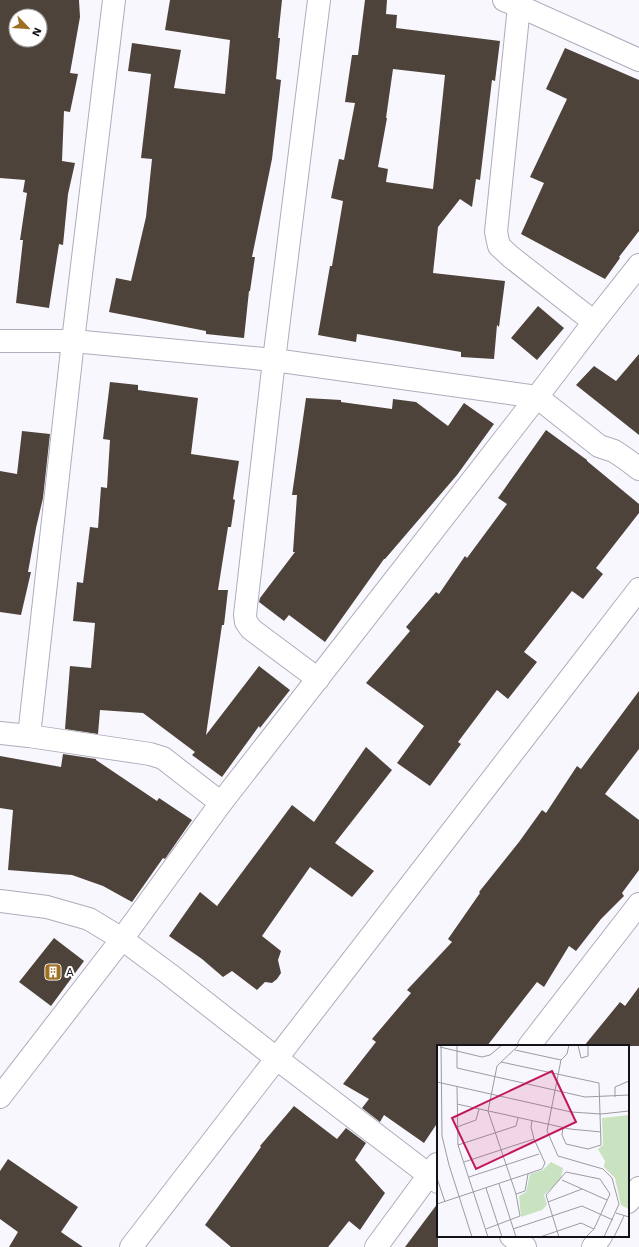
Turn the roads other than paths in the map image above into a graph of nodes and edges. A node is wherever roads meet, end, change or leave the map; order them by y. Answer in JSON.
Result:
{"nodes":[{"id":1,"x":114,"y":0,"type":"edge"},
{"id":2,"x":318,"y":0,"type":"edge"},
{"id":3,"x":512,"y":3,"type":"edge"},
{"id":4,"x":639,"y":60,"type":"edge"},
{"id":5,"x":639,"y":265,"type":"edge"},
{"id":6,"x":594,"y":322,"type":"junction"},
{"id":7,"x":0,"y":341,"type":"edge"},
{"id":8,"x":72,"y":341,"type":"junction"},
{"id":9,"x":274,"y":360,"type":"junction"},
{"id":10,"x":537,"y":397,"type":"junction"},
{"id":11,"x":639,"y":469,"type":"edge"},
{"id":12,"x":639,"y":588,"type":"edge"},
{"id":13,"x":318,"y":679,"type":"junction"},
{"id":14,"x":0,"y":733,"type":"edge"},
{"id":15,"x":29,"y":736,"type":"junction"},
{"id":16,"x":221,"y":803,"type":"junction"},
{"id":17,"x":0,"y":901,"type":"edge"},
{"id":18,"x":639,"y":904,"type":"edge"},
{"id":19,"x":122,"y":939,"type":"junction"},
{"id":20,"x":530,"y":1045,"type":"edge"},
{"id":21,"x":276,"y":1058,"type":"junction"},
{"id":22,"x":1,"y":1092,"type":"edge"},
{"id":23,"x":435,"y":1174,"type":"edge"},
{"id":24,"x":639,"y":1188,"type":"edge"},
{"id":25,"x":629,"y":1201,"type":"edge"},
{"id":26,"x":511,"y":1237,"type":"edge"},
{"id":27,"x":600,"y":1237,"type":"edge"},
{"id":28,"x":131,"y":1247,"type":"edge"},
{"id":29,"x":376,"y":1247,"type":"edge"},
{"id":30,"x":524,"y":1247,"type":"edge"},
{"id":31,"x":593,"y":1247,"type":"edge"}],
"edges":[{"from":1,"to":8,"type":"street"},
{"from":2,"to":9,"type":"street"},
{"from":3,"to":4,"type":"street"},
{"from":3,"to":6,"type":"street"},
{"from":5,"to":6,"type":"street"},
{"from":6,"to":10,"type":"street"},
{"from":7,"to":8,"type":"street"},
{"from":8,"to":9,"type":"street"},
{"from":8,"to":15,"type":"street"},
{"from":9,"to":10,"type":"street"},
{"from":9,"to":13,"type":"street"},
{"from":10,"to":11,"type":"street"},
{"from":10,"to":13,"type":"street"},
{"from":12,"to":21,"type":"street"},
{"from":13,"to":16,"type":"street"},
{"from":14,"to":15,"type":"street"},
{"from":15,"to":16,"type":"street"},
{"from":16,"to":19,"type":"street"},
{"from":17,"to":19,"type":"street"},
{"from":18,"to":20,"type":"street"},
{"from":19,"to":21,"type":"street"},
{"from":19,"to":22,"type":"street"},
{"from":21,"to":23,"type":"street"},
{"from":21,"to":28,"type":"street"},
{"from":23,"to":29,"type":"street"},
{"from":24,"to":25,"type":"street"},
{"from":26,"to":30,"type":"street"},
{"from":27,"to":31,"type":"street"}]}
